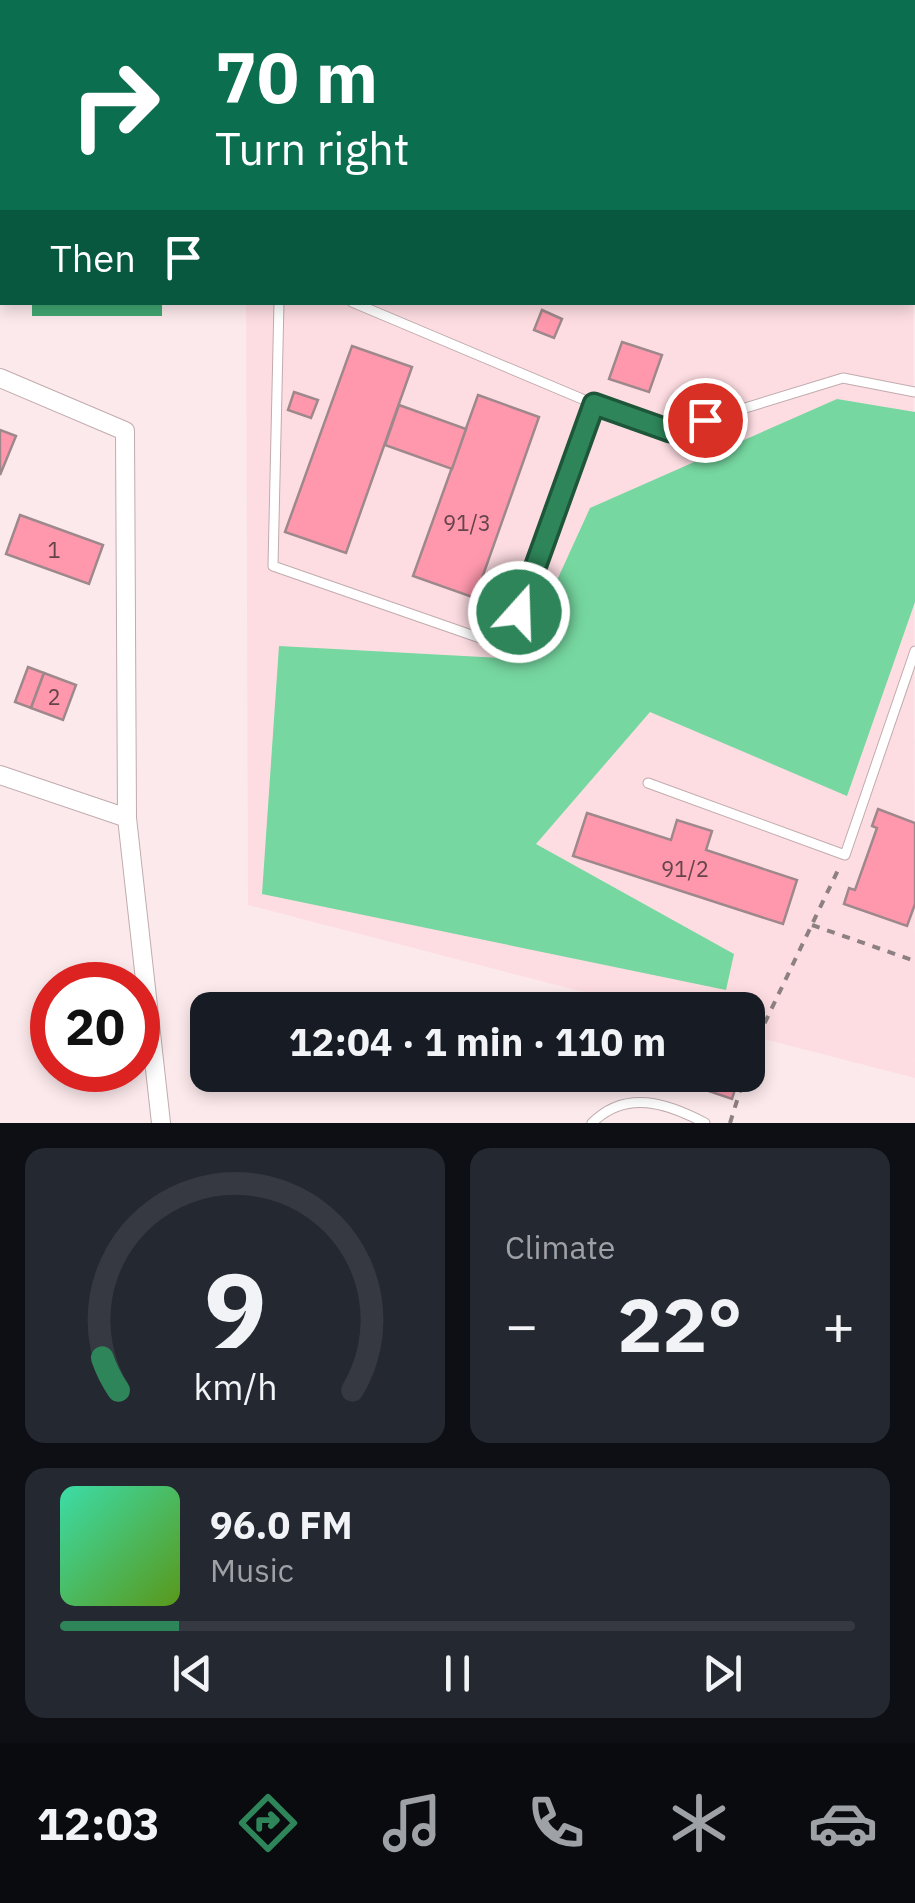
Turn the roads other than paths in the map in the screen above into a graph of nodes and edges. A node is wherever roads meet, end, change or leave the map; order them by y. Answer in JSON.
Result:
{"nodes":[{"id":1,"x":279,"y":305,"type":"edge"},
{"id":2,"x":359,"y":305,"type":"edge"},
{"id":3,"x":0,"y":378,"type":"edge"},
{"id":4,"x":915,"y":392,"type":"edge"},
{"id":5,"x":594,"y":404,"type":"junction"},
{"id":6,"x":915,"y":651,"type":"edge"},
{"id":7,"x":0,"y":775,"type":"edge"},
{"id":8,"x":648,"y":783,"type":"dead end"},
{"id":9,"x":127,"y":818,"type":"junction"},
{"id":10,"x":161,"y":1123,"type":"edge"},
{"id":11,"x":592,"y":1123,"type":"edge"},
{"id":12,"x":705,"y":1123,"type":"edge"}],
"edges":[{"from":1,"to":5,"type":"lane"},
{"from":2,"to":5,"type":"lane"},
{"from":3,"to":9,"type":"street"},
{"from":4,"to":5,"type":"lane"},
{"from":6,"to":8,"type":"lane"},
{"from":7,"to":9,"type":"street"},
{"from":9,"to":10,"type":"street"},
{"from":11,"to":12,"type":"lane"}]}
